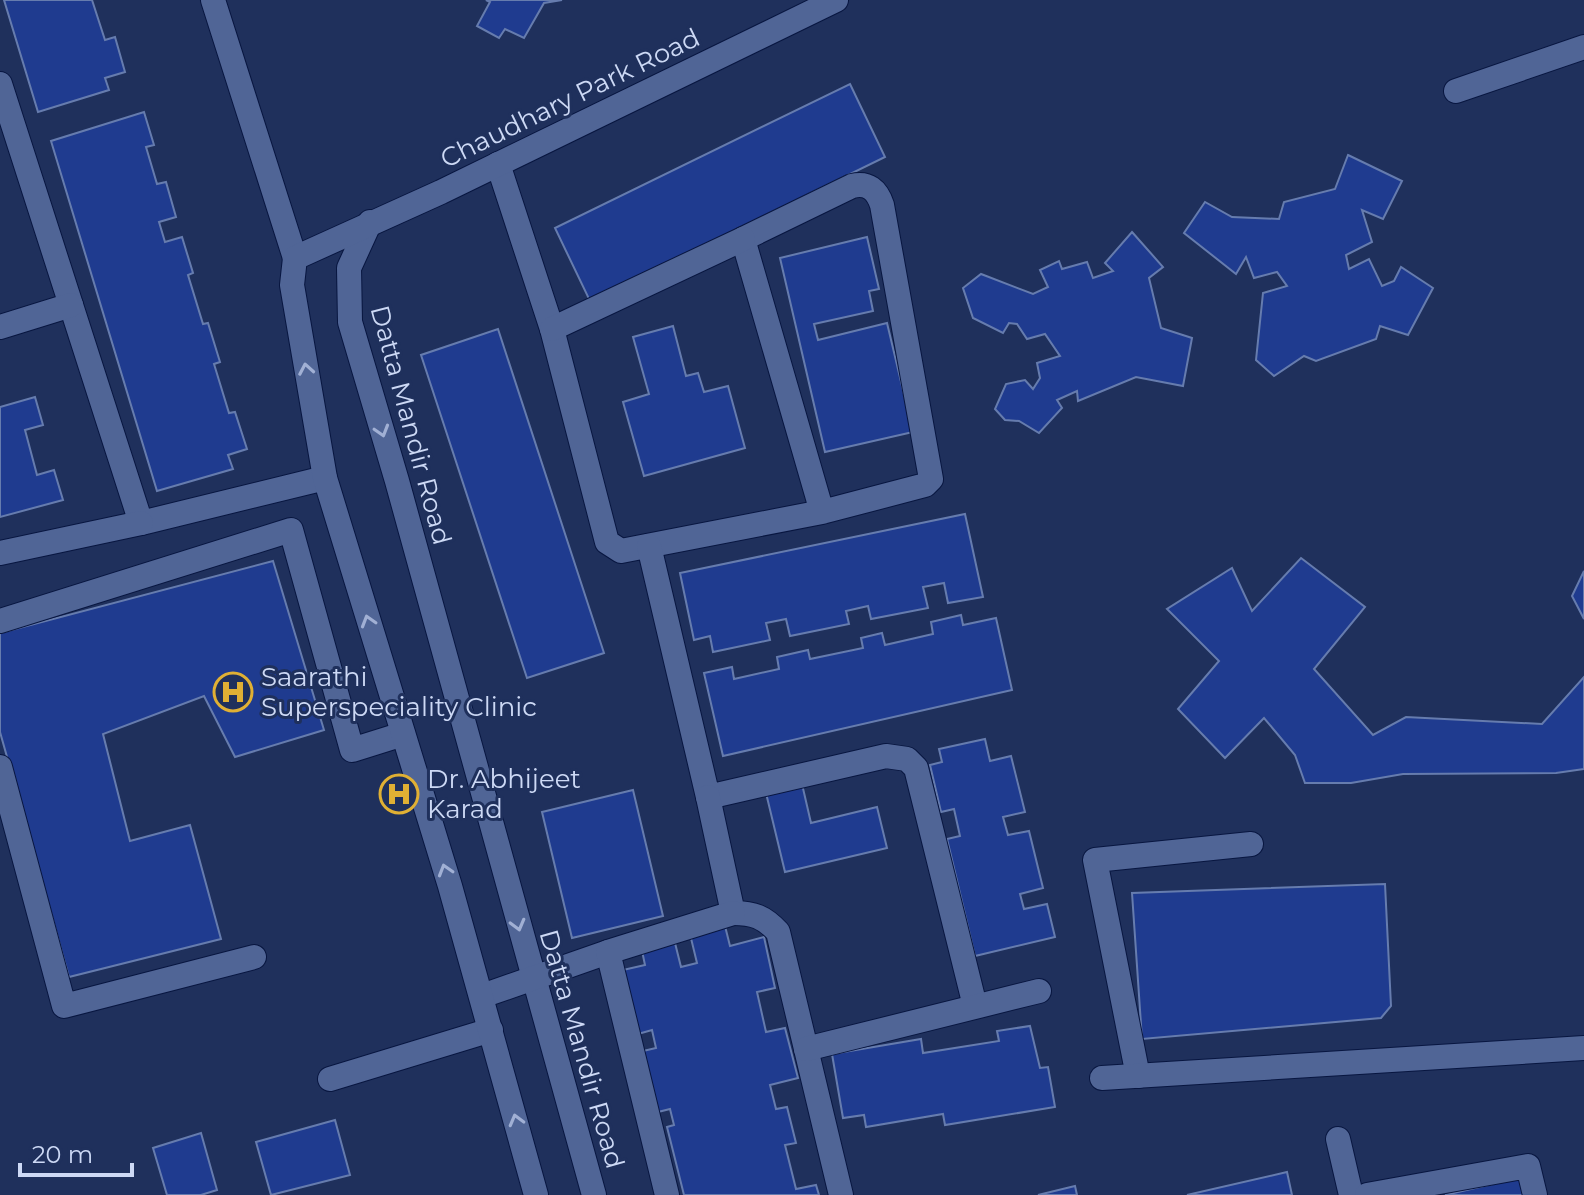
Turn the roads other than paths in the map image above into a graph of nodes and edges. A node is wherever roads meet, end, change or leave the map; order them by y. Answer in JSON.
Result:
{"nodes":[{"id":1,"x":213,"y":0,"type":"edge"},
{"id":2,"x":836,"y":0,"type":"edge"},
{"id":3,"x":1584,"y":47,"type":"edge"},
{"id":4,"x":1,"y":89,"type":"edge"},
{"id":5,"x":1456,"y":91,"type":"dead end"},
{"id":6,"x":498,"y":164,"type":"junction"},
{"id":7,"x":370,"y":222,"type":"junction"},
{"id":8,"x":743,"y":239,"type":"junction"},
{"id":9,"x":295,"y":258,"type":"junction"},
{"id":10,"x":71,"y":305,"type":"junction"},
{"id":11,"x":0,"y":327,"type":"edge"},
{"id":12,"x":552,"y":329,"type":"junction"},
{"id":13,"x":325,"y":478,"type":"junction"},
{"id":14,"x":822,"y":512,"type":"junction"},
{"id":15,"x":141,"y":523,"type":"junction"},
{"id":16,"x":649,"y":546,"type":"junction"},
{"id":17,"x":0,"y":553,"type":"edge"},
{"id":18,"x":0,"y":621,"type":"edge"},
{"id":19,"x":403,"y":734,"type":"junction"},
{"id":20,"x":0,"y":767,"type":"edge"},
{"id":21,"x":708,"y":797,"type":"junction"},
{"id":22,"x":1251,"y":844,"type":"dead end"},
{"id":23,"x":733,"y":913,"type":"junction"},
{"id":24,"x":608,"y":952,"type":"junction"},
{"id":25,"x":254,"y":957,"type":"dead end"},
{"id":26,"x":533,"y":980,"type":"junction"},
{"id":27,"x":1039,"y":991,"type":"dead end"},
{"id":28,"x":482,"y":996,"type":"junction"},
{"id":29,"x":975,"y":1006,"type":"junction"},
{"id":30,"x":491,"y":1030,"type":"junction"},
{"id":31,"x":1584,"y":1048,"type":"edge"},
{"id":32,"x":806,"y":1049,"type":"junction"},
{"id":33,"x":1138,"y":1076,"type":"junction"},
{"id":34,"x":1102,"y":1078,"type":"dead end"},
{"id":35,"x":330,"y":1079,"type":"dead end"},
{"id":36,"x":1338,"y":1139,"type":"dead end"},
{"id":37,"x":536,"y":1195,"type":"edge"},
{"id":38,"x":594,"y":1195,"type":"edge"},
{"id":39,"x":667,"y":1195,"type":"edge"},
{"id":40,"x":841,"y":1195,"type":"edge"},
{"id":41,"x":1351,"y":1195,"type":"edge"},
{"id":42,"x":1367,"y":1195,"type":"edge"},
{"id":43,"x":1535,"y":1195,"type":"edge"}],
"edges":[{"from":1,"to":9,"type":"street"},
{"from":2,"to":6,"type":"street","name":"Chaudhary Park Road"},
{"from":3,"to":5,"type":"street"},
{"from":4,"to":10,"type":"street"},
{"from":6,"to":7,"type":"street","name":"Chaudhary Park Road"},
{"from":6,"to":12,"type":"street"},
{"from":7,"to":9,"type":"street"},
{"from":7,"to":26,"type":"street","name":"Datta Mandir Road","one_way":true},
{"from":8,"to":12,"type":"street"},
{"from":8,"to":14,"type":"street"},
{"from":8,"to":14,"type":"street"},
{"from":13,"to":9,"type":"street","one_way":true},
{"from":10,"to":11,"type":"street"},
{"from":10,"to":15,"type":"street"},
{"from":12,"to":16,"type":"street"},
{"from":13,"to":15,"type":"street"},
{"from":19,"to":13,"type":"street","one_way":true},
{"from":14,"to":16,"type":"street"},
{"from":15,"to":17,"type":"street"},
{"from":16,"to":21,"type":"street"},
{"from":18,"to":19,"type":"street"},
{"from":28,"to":19,"type":"street","one_way":true},
{"from":20,"to":25,"type":"street"},
{"from":21,"to":23,"type":"street"},
{"from":21,"to":29,"type":"street"},
{"from":22,"to":33,"type":"street"},
{"from":23,"to":24,"type":"street"},
{"from":23,"to":32,"type":"street"},
{"from":24,"to":26,"type":"street"},
{"from":24,"to":39,"type":"street"},
{"from":26,"to":28,"type":"street"},
{"from":26,"to":38,"type":"street","name":"Datta Mandir Road"},
{"from":27,"to":29,"type":"street"},
{"from":28,"to":30,"type":"street"},
{"from":29,"to":32,"type":"street"},
{"from":30,"to":35,"type":"street"},
{"from":37,"to":30,"type":"street","one_way":true},
{"from":31,"to":33,"type":"street"},
{"from":32,"to":40,"type":"street"},
{"from":33,"to":34,"type":"street"},
{"from":36,"to":41,"type":"street"},
{"from":42,"to":43,"type":"street"}]}
